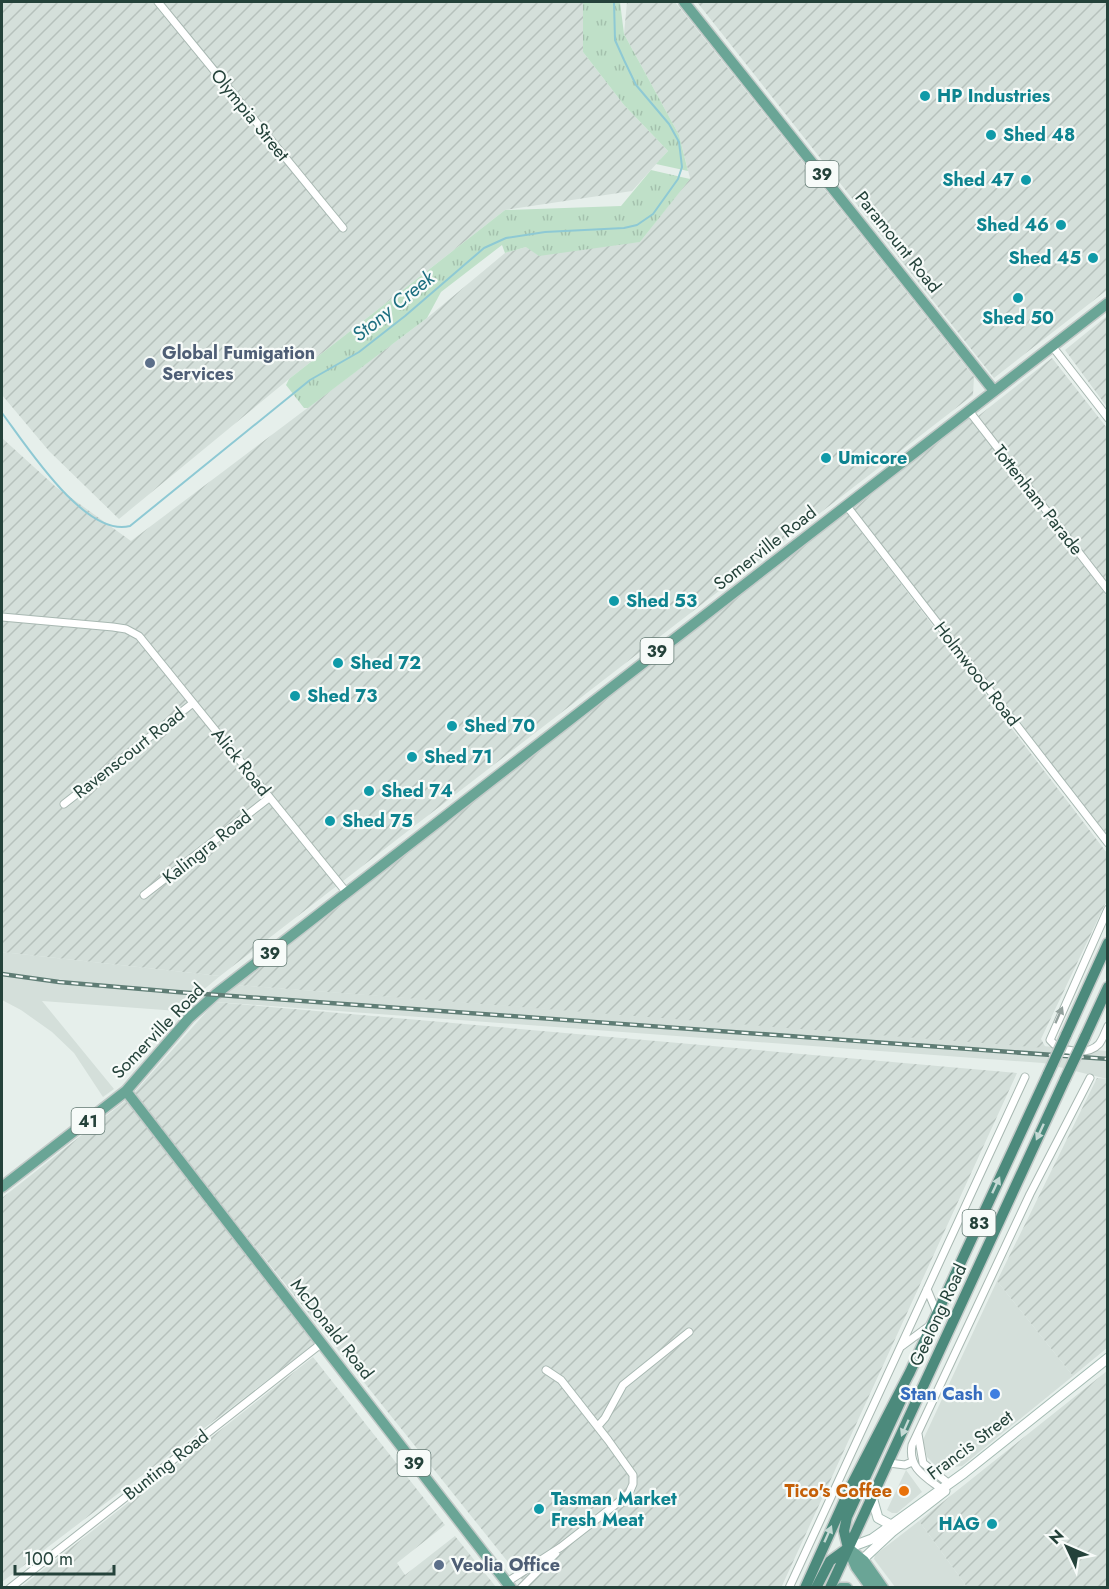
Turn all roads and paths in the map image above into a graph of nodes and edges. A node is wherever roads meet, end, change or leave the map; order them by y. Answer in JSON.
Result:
{"nodes":[{"id":1,"x":158,"y":2,"type":"edge"},
{"id":2,"x":684,"y":2,"type":"edge"},
{"id":3,"x":343,"y":228,"type":"dead end"},
{"id":4,"x":1107,"y":303,"type":"edge"},
{"id":5,"x":1052,"y":346,"type":"junction"},
{"id":6,"x":994,"y":391,"type":"junction"},
{"id":7,"x":969,"y":411,"type":"junction"},
{"id":8,"x":1107,"y":418,"type":"edge"},
{"id":9,"x":846,"y":506,"type":"junction"},
{"id":10,"x":1107,"y":590,"type":"edge"},
{"id":11,"x":2,"y":617,"type":"edge"},
{"id":12,"x":193,"y":703,"type":"junction"},
{"id":13,"x":269,"y":798,"type":"junction"},
{"id":14,"x":64,"y":804,"type":"dead end"},
{"id":15,"x":1107,"y":843,"type":"edge"},
{"id":16,"x":347,"y":893,"type":"junction"},
{"id":17,"x":144,"y":895,"type":"dead end"},
{"id":18,"x":1107,"y":909,"type":"edge"},
{"id":19,"x":1107,"y":943,"type":"edge"},
{"id":20,"x":1107,"y":987,"type":"edge"},
{"id":21,"x":1107,"y":1026,"type":"edge"},
{"id":22,"x":1025,"y":1077,"type":"dead end"},
{"id":23,"x":1090,"y":1078,"type":"dead end"},
{"id":24,"x":126,"y":1090,"type":"junction"},
{"id":25,"x":2,"y":1187,"type":"edge"},
{"id":26,"x":927,"y":1289,"type":"junction"},
{"id":27,"x":935,"y":1318,"type":"junction"},
{"id":28,"x":689,"y":1332,"type":"dead end"},
{"id":29,"x":322,"y":1342,"type":"junction"},
{"id":30,"x":900,"y":1348,"type":"junction"},
{"id":31,"x":1107,"y":1358,"type":"edge"},
{"id":32,"x":546,"y":1370,"type":"dead end"},
{"id":33,"x":910,"y":1372,"type":"junction"},
{"id":34,"x":598,"y":1426,"type":"junction"},
{"id":35,"x":918,"y":1434,"type":"junction"},
{"id":36,"x":919,"y":1451,"type":"junction"},
{"id":37,"x":912,"y":1461,"type":"junction"},
{"id":38,"x":889,"y":1464,"type":"junction"},
{"id":39,"x":945,"y":1487,"type":"junction"},
{"id":40,"x":872,"y":1497,"type":"junction"},
{"id":41,"x":906,"y":1517,"type":"junction"},
{"id":42,"x":891,"y":1525,"type":"junction"},
{"id":43,"x":561,"y":1546,"type":"junction"},
{"id":44,"x":848,"y":1548,"type":"junction"},
{"id":45,"x":862,"y":1560,"type":"junction"},
{"id":46,"x":509,"y":1585,"type":"edge"},
{"id":47,"x":10,"y":1587,"type":"edge"},
{"id":48,"x":521,"y":1587,"type":"edge"},
{"id":49,"x":789,"y":1587,"type":"edge"},
{"id":50,"x":805,"y":1587,"type":"edge"},
{"id":51,"x":816,"y":1587,"type":"edge"},
{"id":52,"x":830,"y":1587,"type":"edge"},
{"id":53,"x":841,"y":1587,"type":"edge"},
{"id":54,"x":847,"y":1587,"type":"edge"},
{"id":55,"x":871,"y":1587,"type":"edge"},
{"id":56,"x":883,"y":1587,"type":"edge"}],
"edges":[{"from":1,"to":3,"type":"street","name":"Olympia Street"},
{"from":2,"to":6,"type":"main road","name":"Paramount Road","number":"39"},
{"from":4,"to":5,"type":"main road","name":"Somerville Road"},
{"from":5,"to":6,"type":"main road","name":"Somerville Road"},
{"from":5,"to":8,"type":"street"},
{"from":6,"to":7,"type":"main road","name":"Somerville Road","number":"39"},
{"from":7,"to":9,"type":"main road","name":"Somerville Road","number":"39"},
{"from":7,"to":10,"type":"street","name":"Tottenham Parade"},
{"from":9,"to":15,"type":"street","name":"Holmwood Road"},
{"from":9,"to":16,"type":"main road","name":"Somerville Road","number":"39"},
{"from":11,"to":12,"type":"street","name":"Alick Road"},
{"from":12,"to":13,"type":"street","name":"Alick Road"},
{"from":12,"to":14,"type":"street","name":"Ravenscourt Road"},
{"from":13,"to":16,"type":"street","name":"Alick Road"},
{"from":13,"to":17,"type":"street","name":"Kalingra Road"},
{"from":16,"to":24,"type":"main road","name":"Somerville Road","number":"39"},
{"from":21,"to":18,"type":"street","one_way":true},
{"from":27,"to":19,"type":"highway","name":"Geelong Road","number":"83","one_way":true,"bridge":true},
{"from":20,"to":38,"type":"highway","name":"Geelong Road","number":"83","one_way":true,"bridge":true},
{"from":22,"to":26,"type":"street","name":"Geelong Road"},
{"from":23,"to":35,"type":"street","name":"Geelong Road"},
{"from":24,"to":25,"type":"main road","name":"Somerville Road","number":"41"},
{"from":24,"to":29,"type":"main road","name":"McDonald Road","number":"39"},
{"from":26,"to":27,"type":"street","name":"Geelong Road"},
{"from":26,"to":30,"type":"street","name":"Geelong Road"},
{"from":27,"to":30,"type":"street","name":"Geelong Road"},
{"from":27,"to":33,"type":"highway","name":"Geelong Road","number":"83"},
{"from":28,"to":34,"type":"street"},
{"from":29,"to":46,"type":"main road","name":"McDonald Road","number":"39"},
{"from":29,"to":47,"type":"street","name":"Bunting Road"},
{"from":30,"to":49,"type":"street","name":"Geelong Road"},
{"from":31,"to":39,"type":"main road","name":"Francis Street"},
{"from":32,"to":34,"type":"street"},
{"from":33,"to":44,"type":"highway"},
{"from":50,"to":33,"type":"highway","name":"Geelong Road","number":"83","one_way":true},
{"from":34,"to":43,"type":"street"},
{"from":35,"to":36,"type":"street","name":"Geelong Road"},
{"from":35,"to":37,"type":"street","name":"Geelong Road"},
{"from":36,"to":37,"type":"street"},
{"from":36,"to":39,"type":"street"},
{"from":37,"to":38,"type":"street"},
{"from":37,"to":39,"type":"street"},
{"from":38,"to":40,"type":"highway","name":"Geelong Road","number":"83"},
{"from":39,"to":41,"type":"main road","name":"Francis Street"},
{"from":40,"to":42,"type":"main road"},
{"from":40,"to":44,"type":"highway","name":"Geelong Road","number":"83"},
{"from":41,"to":42,"type":"main road"},
{"from":41,"to":45,"type":"main road"},
{"from":42,"to":44,"type":"main road"},
{"from":43,"to":46,"type":"street"},
{"from":43,"to":48,"type":"street"},
{"from":44,"to":45,"type":"main road"},
{"from":44,"to":51,"type":"highway"},
{"from":44,"to":52,"type":"highway","name":"Geelong Road","number":"83"},
{"from":44,"to":55,"type":"main road"},
{"from":45,"to":56,"type":"main road"},
{"from":53,"to":54,"type":"main road"}]}
